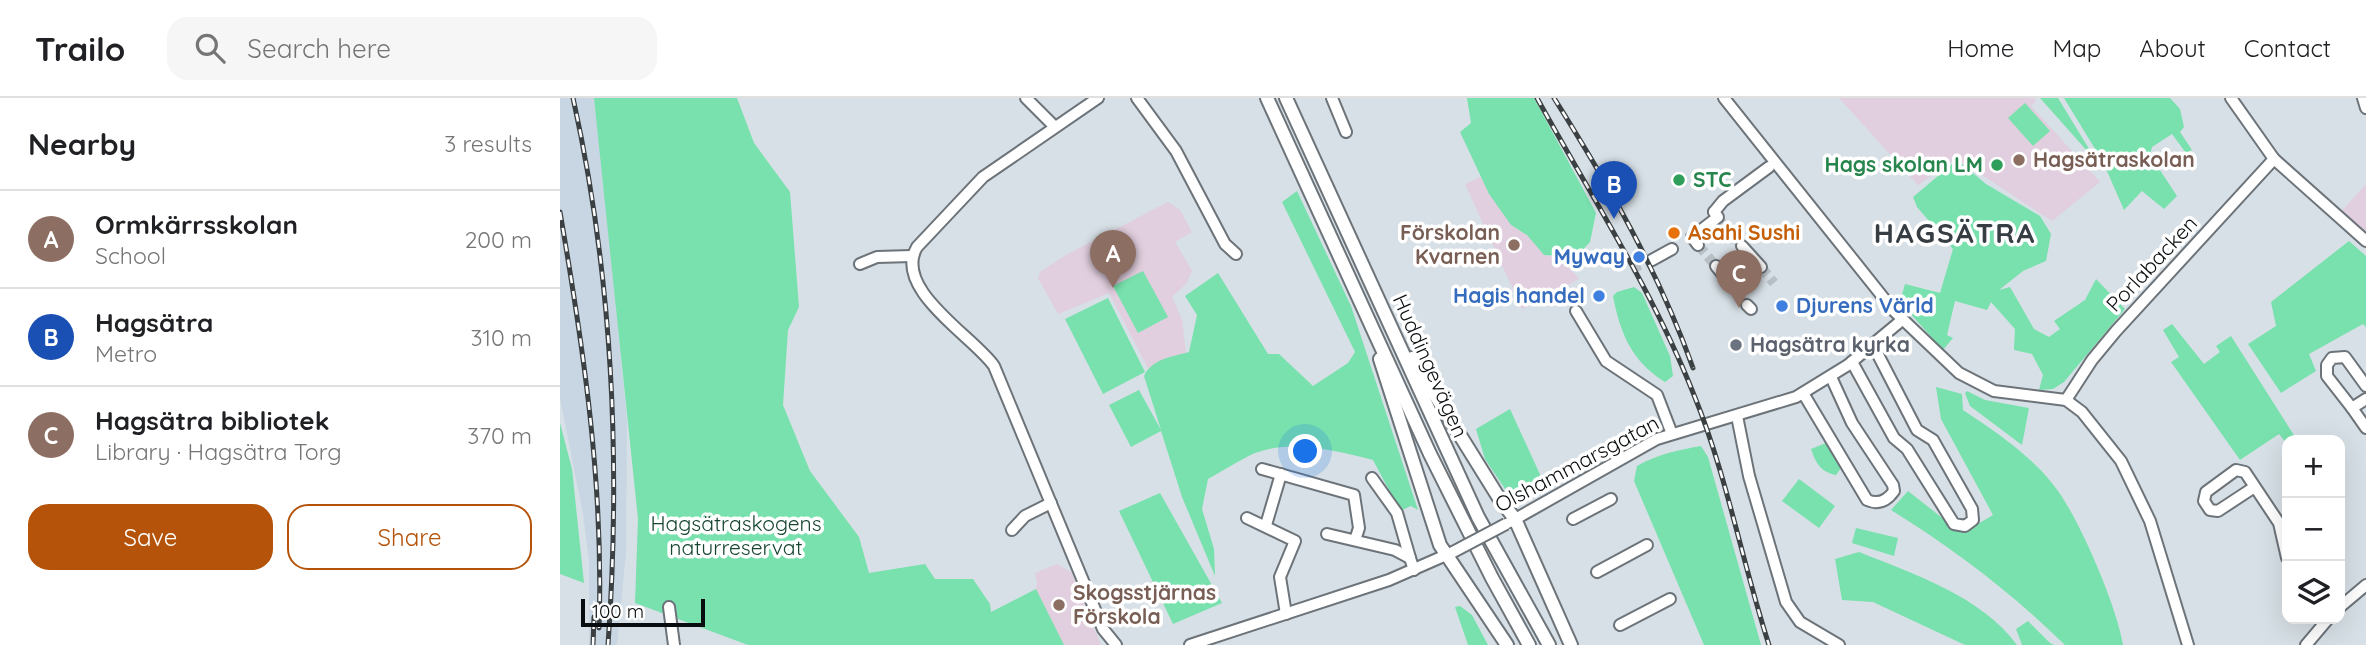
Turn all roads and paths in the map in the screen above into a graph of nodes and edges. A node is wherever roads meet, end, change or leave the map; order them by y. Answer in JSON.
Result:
{"nodes":[{"id":1,"x":1026,"y":98,"type":"edge"},
{"id":2,"x":1098,"y":98,"type":"edge"},
{"id":3,"x":1137,"y":98,"type":"edge"},
{"id":4,"x":1267,"y":98,"type":"edge"},
{"id":5,"x":1286,"y":98,"type":"edge"},
{"id":6,"x":1332,"y":98,"type":"edge"},
{"id":7,"x":1724,"y":98,"type":"edge"},
{"id":8,"x":2231,"y":98,"type":"edge"},
{"id":9,"x":2363,"y":98,"type":"edge"},
{"id":10,"x":2366,"y":108,"type":"edge"},
{"id":11,"x":1055,"y":126,"type":"junction"},
{"id":12,"x":1346,"y":132,"type":"dead end"},
{"id":13,"x":2274,"y":159,"type":"junction"},
{"id":14,"x":1769,"y":167,"type":"dead end"},
{"id":15,"x":2366,"y":241,"type":"edge"},
{"id":16,"x":1698,"y":245,"type":"dead end"},
{"id":17,"x":1742,"y":246,"type":"tunnel mouth"},
{"id":18,"x":1672,"y":248,"type":"dead end"},
{"id":19,"x":1237,"y":254,"type":"dead end"},
{"id":20,"x":912,"y":256,"type":"junction"},
{"id":21,"x":1652,"y":260,"type":"tunnel mouth"},
{"id":22,"x":860,"y":264,"type":"dead end"},
{"id":23,"x":1716,"y":267,"type":"tunnel mouth"},
{"id":24,"x":1761,"y":267,"type":"tunnel mouth"},
{"id":25,"x":1734,"y":288,"type":"tunnel mouth"},
{"id":26,"x":1576,"y":311,"type":"dead end"},
{"id":27,"x":1902,"y":320,"type":"junction"},
{"id":28,"x":1375,"y":331,"type":"junction"},
{"id":29,"x":1400,"y":345,"type":"junction"},
{"id":30,"x":1873,"y":345,"type":"junction"},
{"id":31,"x":1852,"y":362,"type":"junction"},
{"id":32,"x":1831,"y":377,"type":"junction"},
{"id":33,"x":2366,"y":386,"type":"edge"},
{"id":34,"x":1803,"y":393,"type":"junction"},
{"id":35,"x":2366,"y":399,"type":"edge"},
{"id":36,"x":2066,"y":400,"type":"junction"},
{"id":37,"x":2352,"y":408,"type":"junction"},
{"id":38,"x":1737,"y":416,"type":"junction"},
{"id":39,"x":2366,"y":428,"type":"edge"},
{"id":40,"x":1672,"y":434,"type":"junction"},
{"id":41,"x":1262,"y":469,"type":"dead end"},
{"id":42,"x":1281,"y":474,"type":"junction"},
{"id":43,"x":1372,"y":478,"type":"dead end"},
{"id":44,"x":2253,"y":488,"type":"junction"},
{"id":45,"x":1611,"y":499,"type":"dead end"},
{"id":46,"x":1051,"y":503,"type":"junction"},
{"id":47,"x":1247,"y":518,"type":"dead end"},
{"id":48,"x":1573,"y":520,"type":"dead end"},
{"id":49,"x":1511,"y":521,"type":"junction"},
{"id":50,"x":1266,"y":525,"type":"junction"},
{"id":51,"x":1012,"y":530,"type":"dead end"},
{"id":52,"x":1327,"y":534,"type":"dead end"},
{"id":53,"x":2282,"y":536,"type":"edge"},
{"id":54,"x":1355,"y":540,"type":"junction"},
{"id":55,"x":1647,"y":545,"type":"dead end"},
{"id":56,"x":1449,"y":554,"type":"junction"},
{"id":57,"x":1410,"y":558,"type":"junction"},
{"id":58,"x":1414,"y":570,"type":"junction"},
{"id":59,"x":1597,"y":572,"type":"dead end"},
{"id":60,"x":2364,"y":592,"type":"edge"},
{"id":61,"x":1670,"y":599,"type":"dead end"},
{"id":62,"x":2345,"y":604,"type":"edge"},
{"id":63,"x":669,"y":607,"type":"dead end"},
{"id":64,"x":1286,"y":614,"type":"junction"},
{"id":65,"x":2320,"y":624,"type":"edge"},
{"id":66,"x":1620,"y":625,"type":"dead end"},
{"id":67,"x":674,"y":645,"type":"edge"},
{"id":68,"x":1116,"y":645,"type":"edge"},
{"id":69,"x":1190,"y":645,"type":"edge"},
{"id":70,"x":1507,"y":645,"type":"edge"},
{"id":71,"x":1530,"y":645,"type":"edge"},
{"id":72,"x":1549,"y":645,"type":"edge"},
{"id":73,"x":1570,"y":645,"type":"edge"},
{"id":74,"x":1839,"y":645,"type":"edge"},
{"id":75,"x":2188,"y":645,"type":"edge"},
{"id":76,"x":2306,"y":645,"type":"edge"}],
"edges":[{"from":1,"to":11,"type":"street"},
{"from":2,"to":11,"type":"street"},
{"from":3,"to":19,"type":"street"},
{"from":4,"to":28,"type":"main road","name":"Huddingevägen"},
{"from":5,"to":29,"type":"main road","name":"Huddingevägen"},
{"from":6,"to":12,"type":"street"},
{"from":7,"to":27,"type":"street"},
{"from":8,"to":13,"type":"street"},
{"from":9,"to":10,"type":"street"},
{"from":11,"to":20,"type":"street"},
{"from":13,"to":15,"type":"street"},
{"from":13,"to":36,"type":"street","name":"Porlabacken"},
{"from":14,"to":16,"type":"street"},
{"from":17,"to":24,"type":"street"},
{"from":18,"to":21,"type":"street"},
{"from":20,"to":22,"type":"street"},
{"from":20,"to":46,"type":"street"},
{"from":23,"to":25,"type":"street"},
{"from":26,"to":40,"type":"street"},
{"from":27,"to":30,"type":"street","name":"Olshammarsgatan"},
{"from":27,"to":36,"type":"street"},
{"from":28,"to":56,"type":"main road"},
{"from":28,"to":71,"type":"main road","name":"Huddingevägen"},
{"from":29,"to":49,"type":"main road"},
{"from":29,"to":72,"type":"main road","name":"Huddingevägen"},
{"from":30,"to":31,"type":"street","name":"Olshammarsgatan"},
{"from":30,"to":31,"type":"street"},
{"from":31,"to":32,"type":"street","name":"Olshammarsgatan"},
{"from":32,"to":34,"type":"street","name":"Olshammarsgatan"},
{"from":32,"to":34,"type":"street"},
{"from":33,"to":37,"type":"street"},
{"from":34,"to":38,"type":"street","name":"Olshammarsgatan"},
{"from":35,"to":37,"type":"street"},
{"from":36,"to":75,"type":"street"},
{"from":37,"to":39,"type":"street"},
{"from":38,"to":40,"type":"street","name":"Olshammarsgatan"},
{"from":38,"to":74,"type":"street"},
{"from":40,"to":49,"type":"street","name":"Olshammarsgatan"},
{"from":41,"to":42,"type":"street"},
{"from":42,"to":50,"type":"street"},
{"from":42,"to":54,"type":"street"},
{"from":43,"to":57,"type":"street"},
{"from":44,"to":44,"type":"street"},
{"from":44,"to":53,"type":"street"},
{"from":45,"to":48,"type":"street"},
{"from":46,"to":51,"type":"street"},
{"from":46,"to":68,"type":"street"},
{"from":47,"to":50,"type":"street"},
{"from":49,"to":56,"type":"street","name":"Olshammarsgatan","bridge":true},
{"from":49,"to":73,"type":"main road"},
{"from":50,"to":64,"type":"street"},
{"from":52,"to":54,"type":"street"},
{"from":54,"to":57,"type":"street"},
{"from":55,"to":59,"type":"street"},
{"from":56,"to":58,"type":"street","name":"Olshammarsgatan"},
{"from":56,"to":70,"type":"main road"},
{"from":57,"to":58,"type":"street"},
{"from":58,"to":64,"type":"street","name":"Olshammarsgatan"},
{"from":60,"to":62,"type":"street"},
{"from":61,"to":66,"type":"street"},
{"from":63,"to":67,"type":"street"},
{"from":64,"to":69,"type":"street","name":"Olshammarsgatan"},
{"from":65,"to":76,"type":"street"}]}
